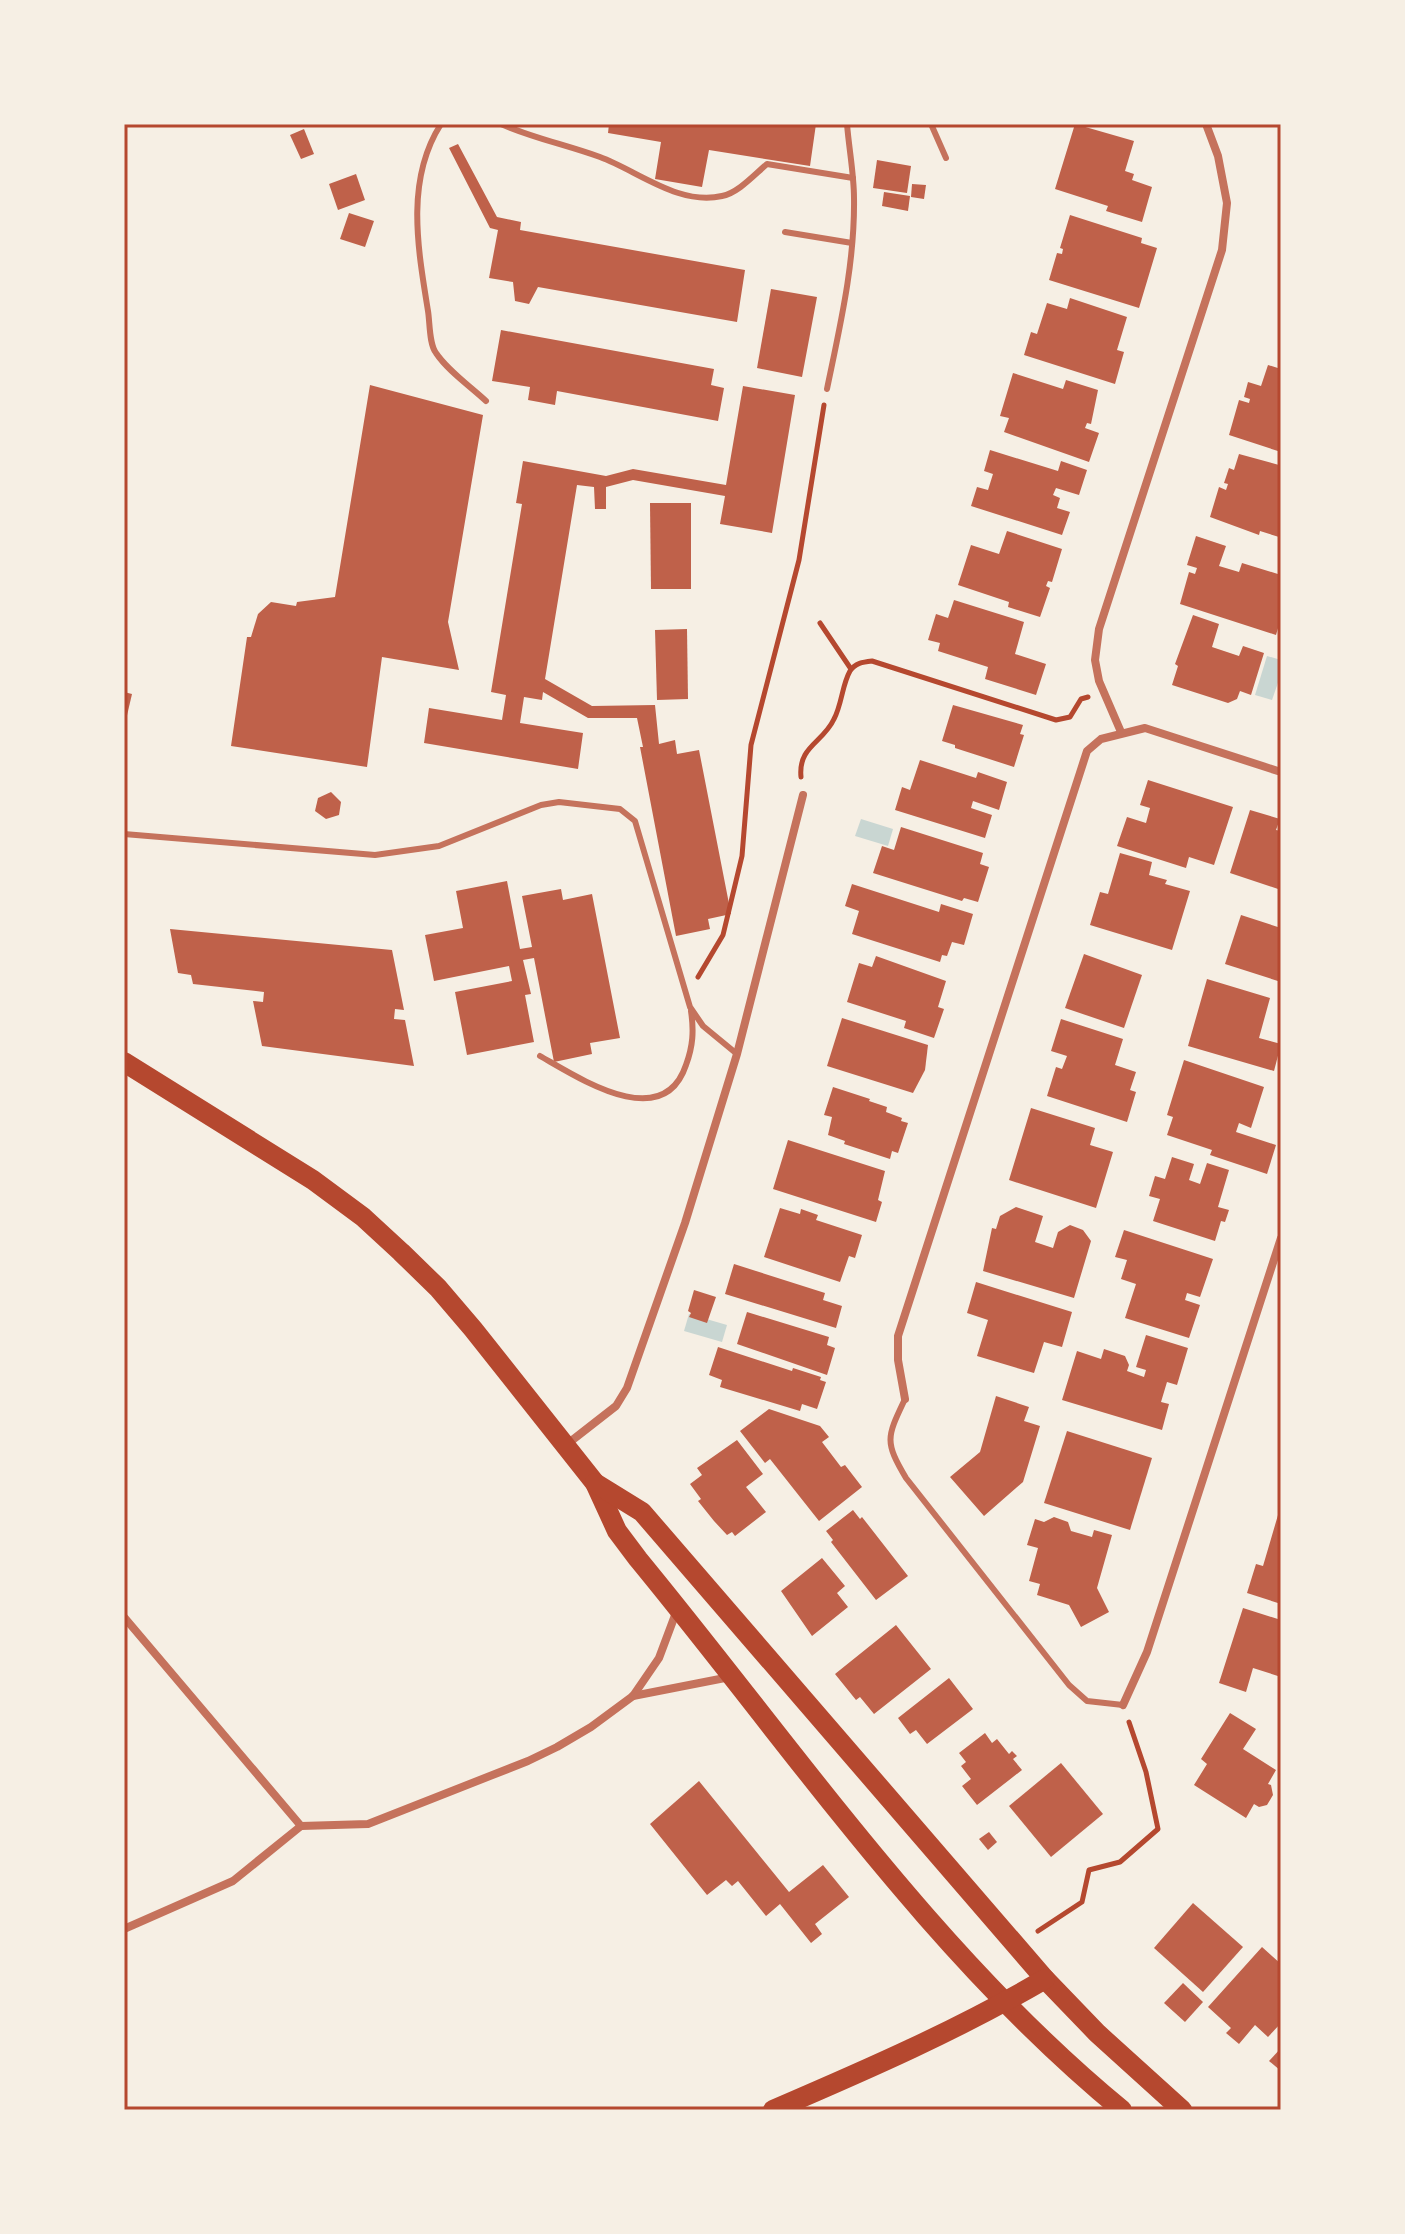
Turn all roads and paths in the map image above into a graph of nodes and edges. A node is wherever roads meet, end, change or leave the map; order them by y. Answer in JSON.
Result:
{"nodes":[{"id":1,"x":441,"y":124,"type":"edge"},
{"id":2,"x":501,"y":124,"type":"edge"},
{"id":3,"x":847,"y":124,"type":"edge"},
{"id":4,"x":931,"y":124,"type":"edge"},
{"id":5,"x":1206,"y":124,"type":"edge"},
{"id":6,"x":946,"y":158,"type":"dead end"},
{"id":7,"x":853,"y":178,"type":"junction"},
{"id":8,"x":785,"y":232,"type":"dead end"},
{"id":9,"x":852,"y":243,"type":"junction"},
{"id":10,"x":827,"y":389,"type":"joint"},
{"id":11,"x":486,"y":401,"type":"dead end"},
{"id":12,"x":820,"y":623,"type":"dead end"},
{"id":13,"x":851,"y":669,"type":"junction"},
{"id":14,"x":1104,"y":691,"type":"junction"},
{"id":15,"x":1121,"y":732,"type":"junction"},
{"id":16,"x":1281,"y":772,"type":"edge"},
{"id":17,"x":803,"y":795,"type":"joint"},
{"id":18,"x":124,"y":834,"type":"edge"},
{"id":19,"x":684,"y":993,"type":"junction"},
{"id":20,"x":690,"y":1007,"type":"junction"},
{"id":21,"x":737,"y":1054,"type":"junction"},
{"id":22,"x":540,"y":1056,"type":"dead end"},
{"id":23,"x":124,"y":1062,"type":"edge"},
{"id":24,"x":1281,"y":1238,"type":"edge"},
{"id":25,"x":905,"y":1399,"type":"joint"},
{"id":26,"x":565,"y":1445,"type":"junction"},
{"id":27,"x":595,"y":1483,"type":"junction"},
{"id":28,"x":678,"y":1607,"type":"junction"},
{"id":29,"x":124,"y":1617,"type":"edge"},
{"id":30,"x":733,"y":1676,"type":"junction"},
{"id":31,"x":633,"y":1696,"type":"junction"},
{"id":32,"x":1123,"y":1705,"type":"junction"},
{"id":33,"x":301,"y":1826,"type":"junction"},
{"id":34,"x":124,"y":1929,"type":"edge"},
{"id":35,"x":1038,"y":1931,"type":"dead end"},
{"id":36,"x":1045,"y":1979,"type":"junction"},
{"id":37,"x":1004,"y":2003,"type":"junction"},
{"id":38,"x":773,"y":2110,"type":"edge"},
{"id":39,"x":1122,"y":2110,"type":"edge"},
{"id":40,"x":1182,"y":2110,"type":"edge"}],
"edges":[{"from":1,"to":11,"type":"lane"},
{"from":2,"to":7,"type":"lane"},
{"from":3,"to":7,"type":"lane"},
{"from":4,"to":6,"type":"lane"},
{"from":5,"to":14,"type":"street"},
{"from":7,"to":9,"type":"lane"},
{"from":8,"to":9,"type":"lane"},
{"from":9,"to":10,"type":"lane"},
{"from":10,"to":19,"type":"path"},
{"from":12,"to":13,"type":"path"},
{"from":13,"to":14,"type":"path"},
{"from":13,"to":17,"type":"path"},
{"from":14,"to":15,"type":"street"},
{"from":15,"to":16,"type":"street"},
{"from":15,"to":25,"type":"street"},
{"from":17,"to":21,"type":"street"},
{"from":18,"to":19,"type":"lane"},
{"from":19,"to":20,"type":"lane"},
{"from":20,"to":21,"type":"lane"},
{"from":20,"to":22,"type":"lane"},
{"from":21,"to":26,"type":"street"},
{"from":23,"to":26,"type":"main road"},
{"from":24,"to":32,"type":"street"},
{"from":25,"to":32,"type":"lane"},
{"from":26,"to":27,"type":"main road"},
{"from":27,"to":28,"type":"main road"},
{"from":27,"to":36,"type":"main road"},
{"from":28,"to":30,"type":"main road"},
{"from":28,"to":31,"type":"street"},
{"from":29,"to":33,"type":"street"},
{"from":30,"to":31,"type":"street"},
{"from":30,"to":37,"type":"main road"},
{"from":31,"to":33,"type":"street"},
{"from":32,"to":35,"type":"path"},
{"from":33,"to":34,"type":"street"},
{"from":36,"to":37,"type":"main road"},
{"from":36,"to":40,"type":"main road"},
{"from":37,"to":38,"type":"main road"},
{"from":37,"to":39,"type":"main road"}]}
